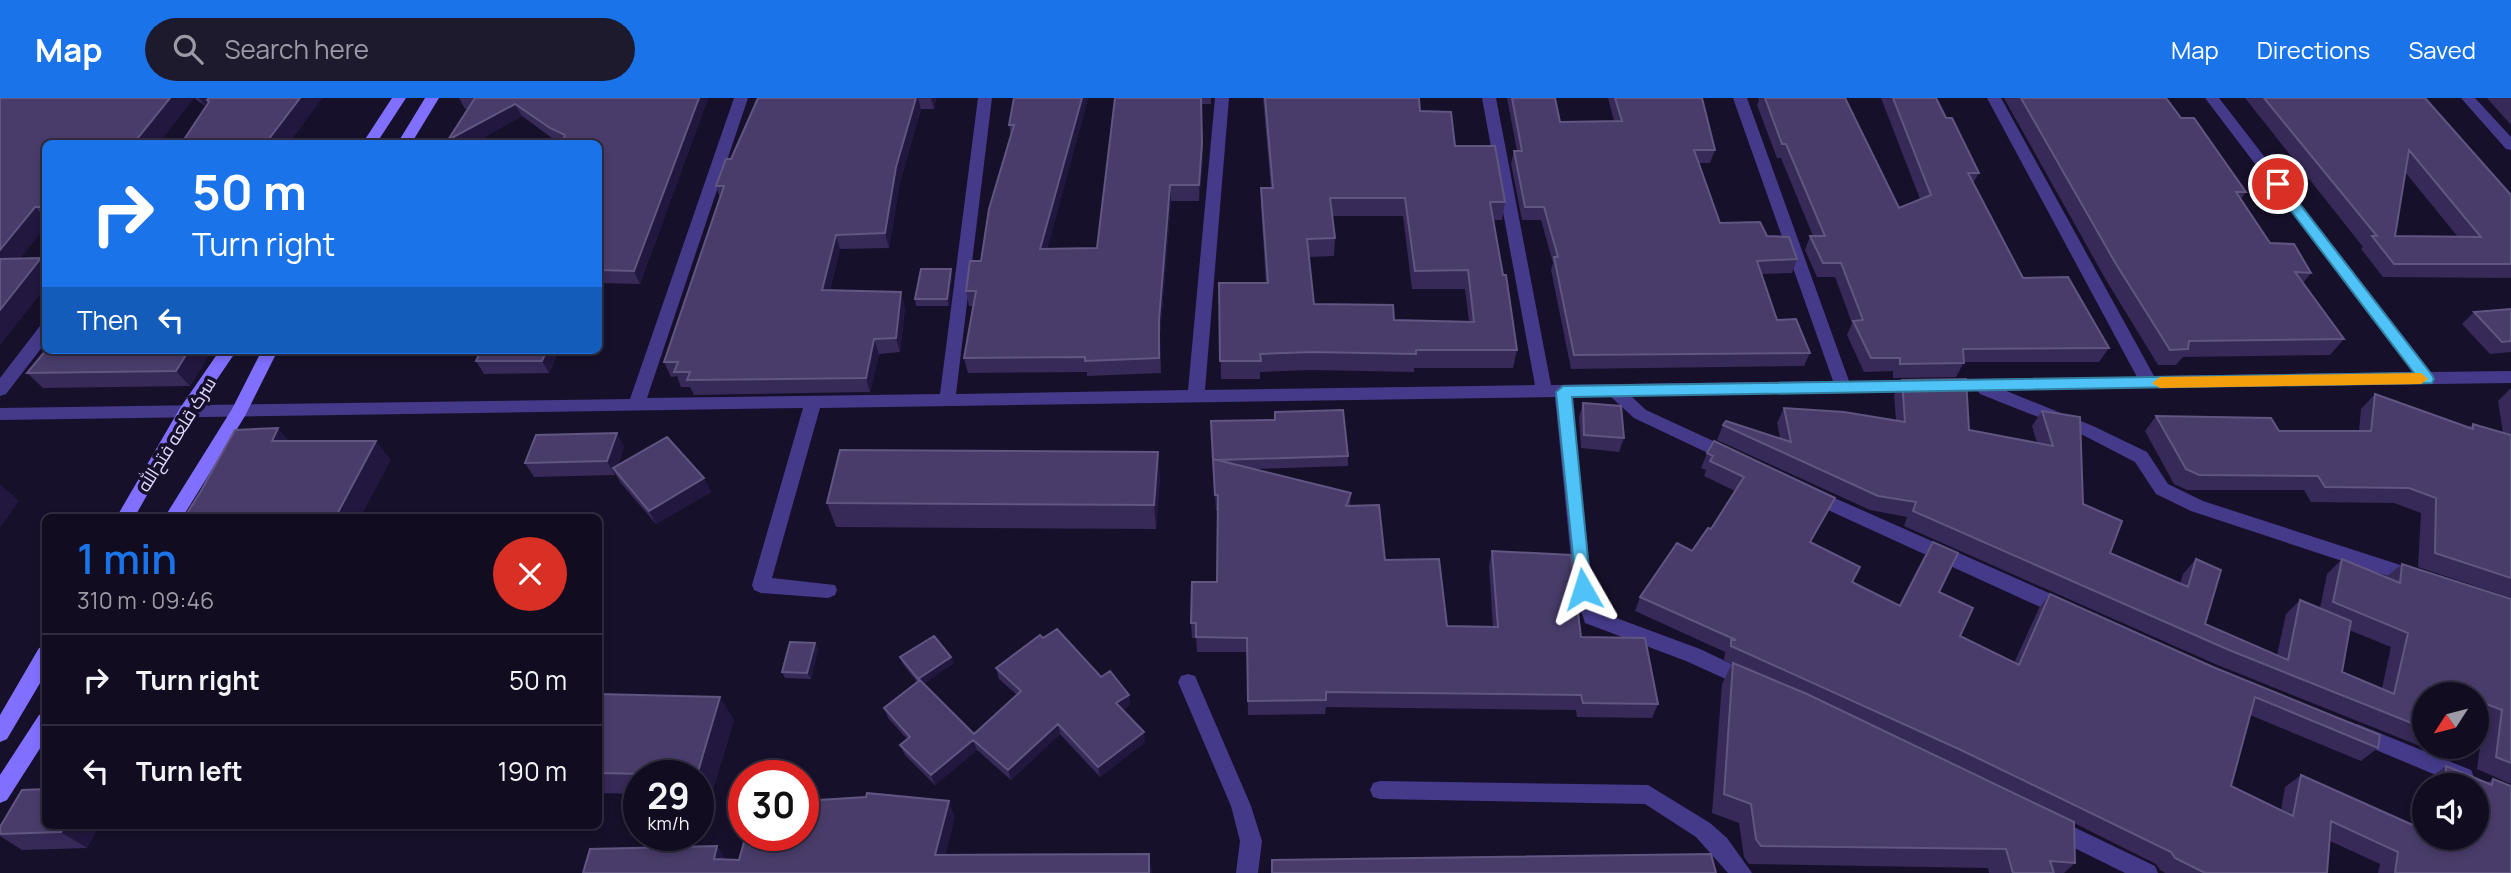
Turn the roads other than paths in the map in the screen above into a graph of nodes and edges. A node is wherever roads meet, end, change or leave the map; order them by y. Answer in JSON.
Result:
{"nodes":[{"id":1,"x":399,"y":98,"type":"edge"},
{"id":2,"x":432,"y":98,"type":"edge"},
{"id":3,"x":741,"y":98,"type":"edge"},
{"id":4,"x":985,"y":98,"type":"edge"},
{"id":5,"x":1222,"y":98,"type":"edge"},
{"id":6,"x":1489,"y":98,"type":"edge"},
{"id":7,"x":1740,"y":98,"type":"edge"},
{"id":8,"x":1994,"y":98,"type":"edge"},
{"id":9,"x":2212,"y":98,"type":"edge"},
{"id":10,"x":2468,"y":98,"type":"edge"},
{"id":11,"x":372,"y":140,"type":"edge"},
{"id":12,"x":406,"y":140,"type":"edge"},
{"id":13,"x":2511,"y":146,"type":"edge"},
{"id":14,"x":42,"y":335,"type":"edge"},
{"id":15,"x":226,"y":354,"type":"edge"},
{"id":16,"x":268,"y":354,"type":"edge"},
{"id":17,"x":2511,"y":377,"type":"edge"},
{"id":18,"x":2427,"y":379,"type":"junction"},
{"id":19,"x":2149,"y":383,"type":"junction"},
{"id":20,"x":1975,"y":386,"type":"junction"},
{"id":21,"x":1843,"y":387,"type":"junction"},
{"id":22,"x":0,"y":390,"type":"edge"},
{"id":23,"x":1615,"y":391,"type":"junction"},
{"id":24,"x":1554,"y":392,"type":"junction"},
{"id":25,"x":1196,"y":397,"type":"junction"},
{"id":26,"x":947,"y":401,"type":"junction"},
{"id":27,"x":813,"y":403,"type":"junction"},
{"id":28,"x":636,"y":406,"type":"junction"},
{"id":29,"x":186,"y":412,"type":"junction"},
{"id":30,"x":239,"y":412,"type":"junction"},
{"id":31,"x":0,"y":414,"type":"edge"},
{"id":32,"x":1750,"y":466,"type":"edge"},
{"id":33,"x":1799,"y":489,"type":"edge"},
{"id":34,"x":127,"y":514,"type":"edge"},
{"id":35,"x":175,"y":514,"type":"edge"},
{"id":36,"x":2431,"y":582,"type":"edge"},
{"id":37,"x":828,"y":590,"type":"dead end"},
{"id":38,"x":2083,"y":617,"type":"edge"},
{"id":39,"x":42,"y":661,"type":"edge"},
{"id":40,"x":1188,"y":682,"type":"dead end"},
{"id":41,"x":1768,"y":690,"type":"edge"},
{"id":42,"x":2333,"y":724,"type":"edge"},
{"id":43,"x":42,"y":727,"type":"edge"},
{"id":44,"x":0,"y":733,"type":"edge"},
{"id":45,"x":2454,"y":773,"type":"edge"},
{"id":46,"x":1380,"y":790,"type":"dead end"},
{"id":47,"x":0,"y":793,"type":"edge"},
{"id":48,"x":2039,"y":820,"type":"edge"},
{"id":49,"x":1247,"y":873,"type":"edge"},
{"id":50,"x":1741,"y":873,"type":"edge"},
{"id":51,"x":2147,"y":873,"type":"edge"}],
"edges":[{"from":1,"to":11,"type":"main road"},
{"from":2,"to":12,"type":"main road"},
{"from":3,"to":28,"type":"street"},
{"from":4,"to":26,"type":"street"},
{"from":5,"to":25,"type":"street"},
{"from":6,"to":24,"type":"street"},
{"from":7,"to":21,"type":"street"},
{"from":8,"to":19,"type":"street"},
{"from":9,"to":18,"type":"street"},
{"from":10,"to":13,"type":"street"},
{"from":14,"to":22,"type":"street"},
{"from":15,"to":29,"type":"main road","name":"سرک قلعه فتح‌الله"},
{"from":16,"to":30,"type":"main road"},
{"from":17,"to":18,"type":"street"},
{"from":18,"to":19,"type":"street"},
{"from":19,"to":20,"type":"street"},
{"from":20,"to":21,"type":"street"},
{"from":20,"to":36,"type":"street"},
{"from":21,"to":23,"type":"street"},
{"from":23,"to":24,"type":"street"},
{"from":23,"to":32,"type":"street"},
{"from":24,"to":25,"type":"street"},
{"from":24,"to":41,"type":"street"},
{"from":25,"to":26,"type":"street"},
{"from":26,"to":27,"type":"street"},
{"from":27,"to":28,"type":"street"},
{"from":27,"to":37,"type":"street"},
{"from":28,"to":30,"type":"street"},
{"from":29,"to":30,"type":"street"},
{"from":29,"to":31,"type":"street"},
{"from":29,"to":34,"type":"main road","name":"سرک قلعه فتح‌الله"},
{"from":30,"to":35,"type":"main road"},
{"from":33,"to":38,"type":"street"},
{"from":39,"to":44,"type":"main road"},
{"from":40,"to":49,"type":"street"},
{"from":42,"to":45,"type":"street"},
{"from":43,"to":47,"type":"main road"},
{"from":46,"to":50,"type":"street"},
{"from":48,"to":51,"type":"street"}]}
